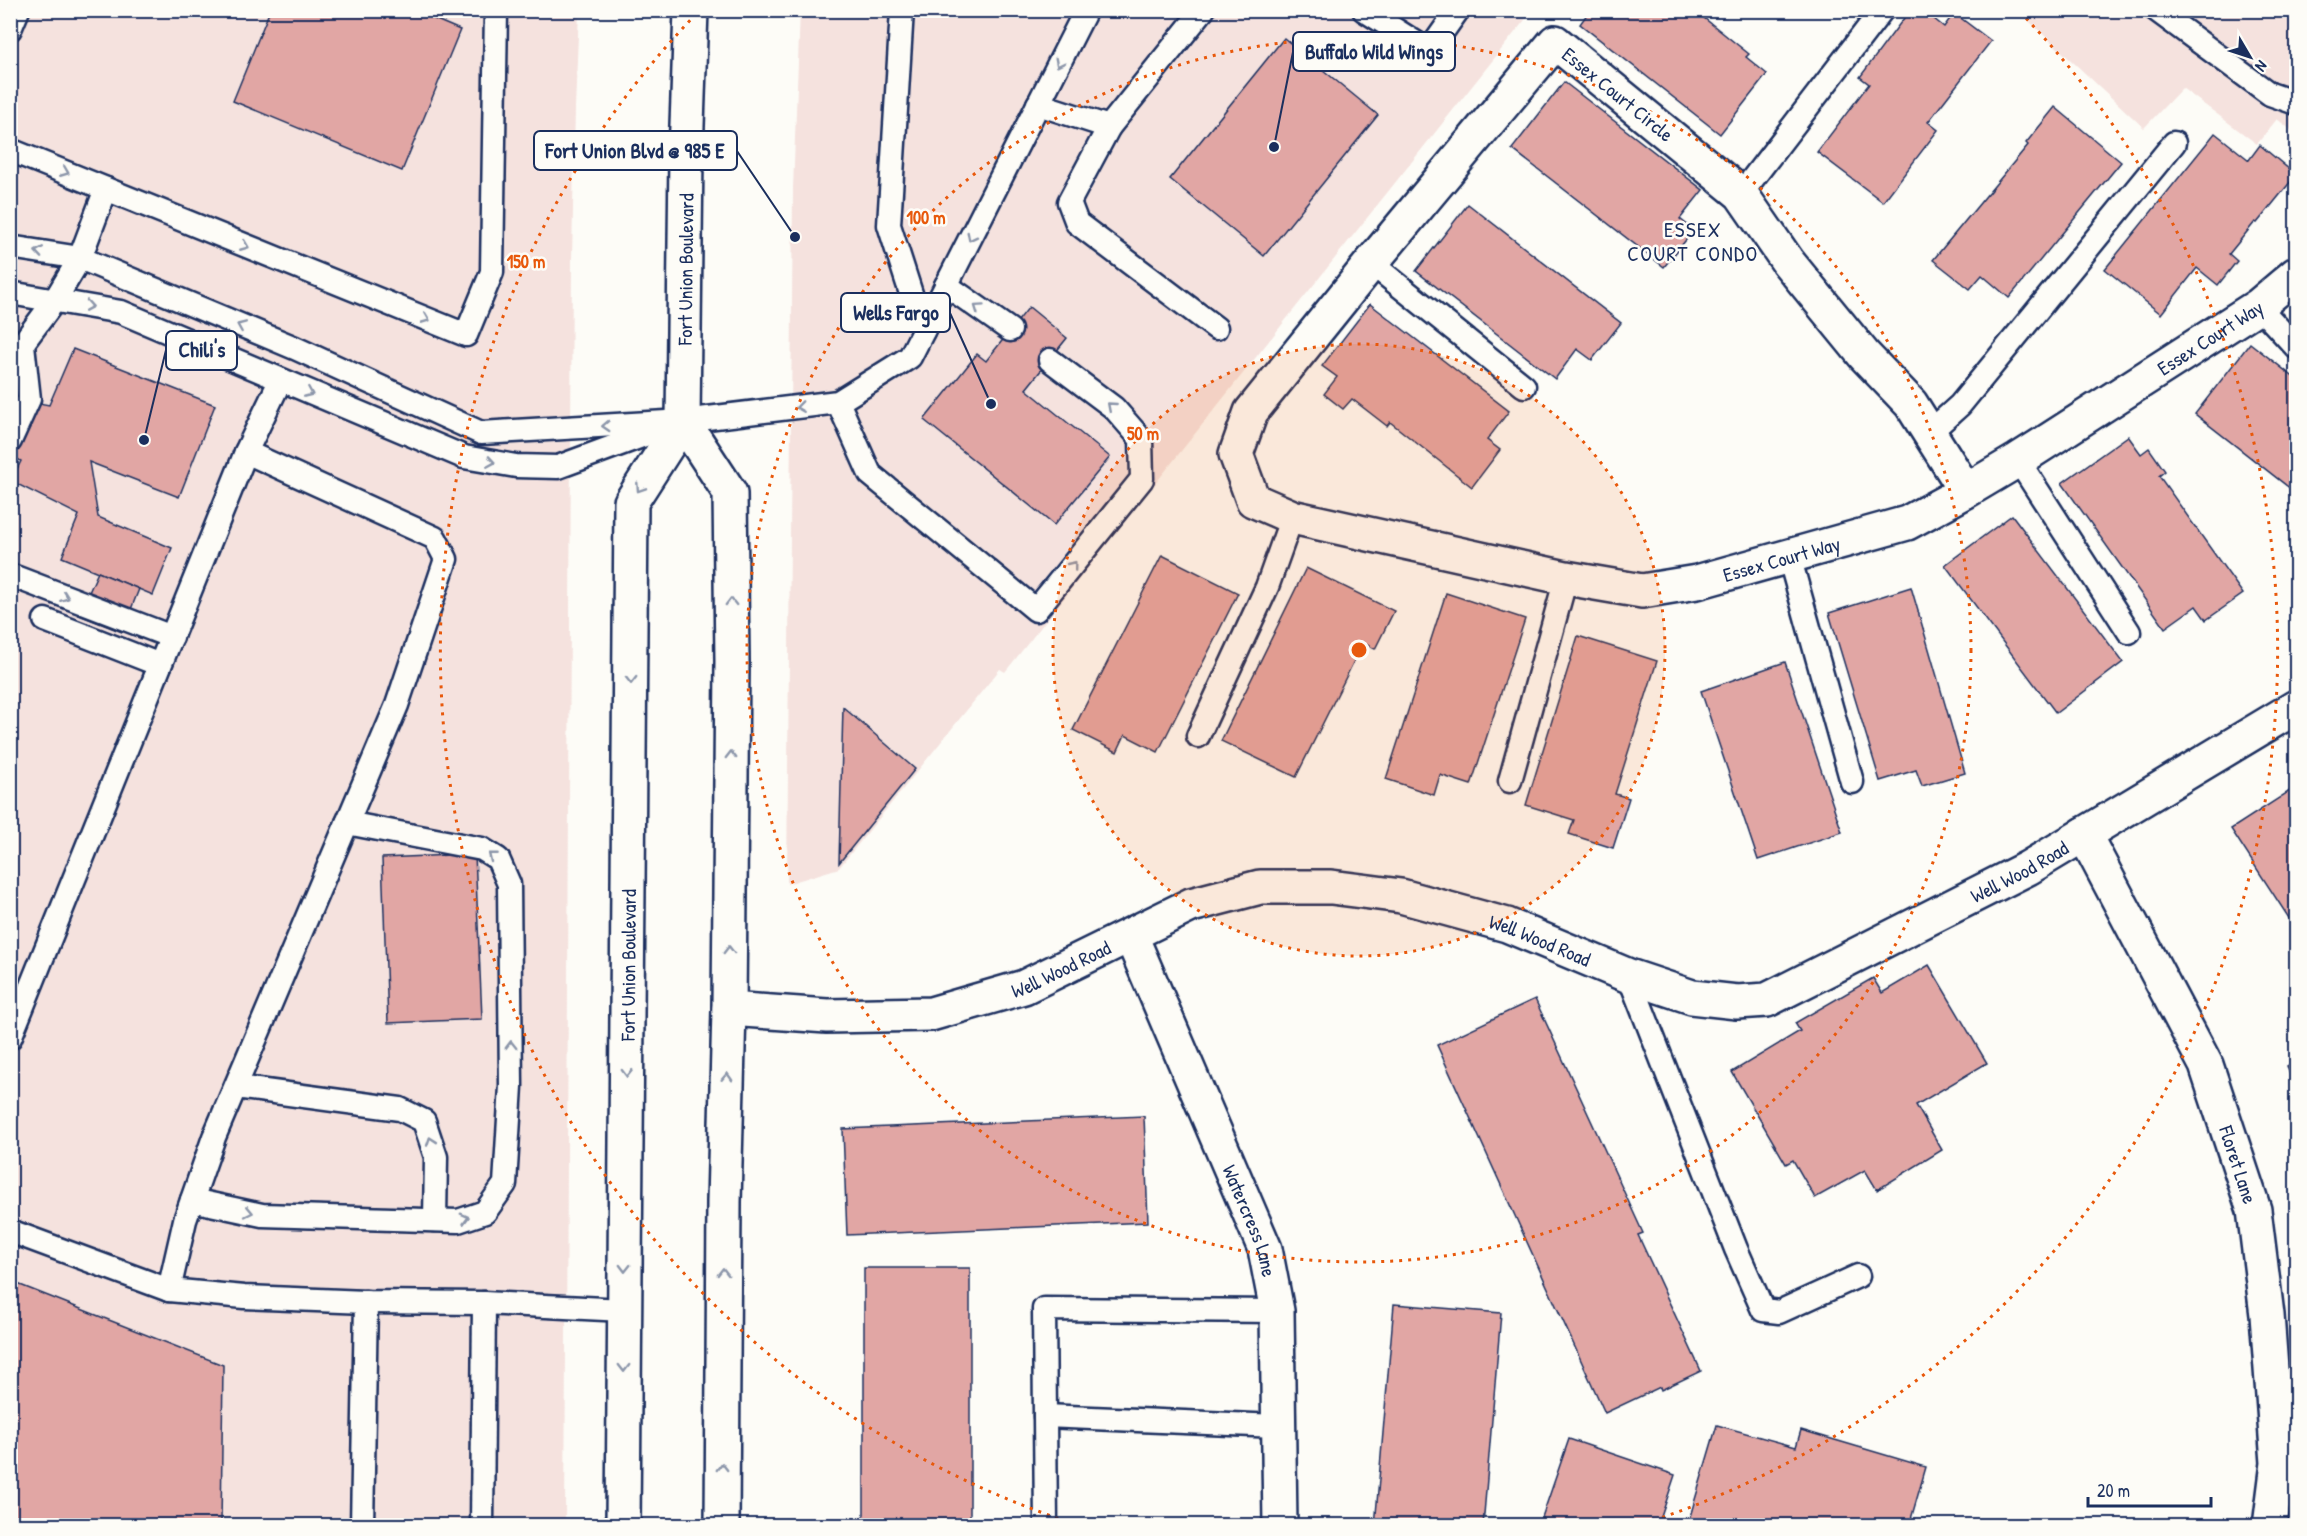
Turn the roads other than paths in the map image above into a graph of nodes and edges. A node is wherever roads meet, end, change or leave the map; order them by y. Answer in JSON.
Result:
{"nodes":[{"id":1,"x":18,"y":10,"type":"edge"},
{"id":2,"x":496,"y":10,"type":"edge"},
{"id":3,"x":691,"y":10,"type":"edge"},
{"id":4,"x":902,"y":10,"type":"edge"},
{"id":5,"x":1086,"y":10,"type":"edge"},
{"id":6,"x":1203,"y":10,"type":"edge"},
{"id":7,"x":1364,"y":10,"type":"edge"},
{"id":8,"x":1458,"y":10,"type":"edge"},
{"id":9,"x":1882,"y":10,"type":"edge"},
{"id":10,"x":2156,"y":10,"type":"edge"},
{"id":11,"x":10,"y":29,"type":"edge"},
{"id":12,"x":2296,"y":103,"type":"edge"},
{"id":13,"x":1038,"y":104,"type":"junction"},
{"id":14,"x":1109,"y":127,"type":"junction"},
{"id":15,"x":2174,"y":143,"type":"dead end"},
{"id":16,"x":10,"y":150,"type":"edge"},
{"id":17,"x":106,"y":189,"type":"junction"},
{"id":18,"x":1741,"y":194,"type":"junction"},
{"id":19,"x":10,"y":247,"type":"edge"},
{"id":20,"x":80,"y":258,"type":"junction"},
{"id":21,"x":1371,"y":264,"type":"junction"},
{"id":22,"x":2296,"y":274,"type":"edge"},
{"id":23,"x":946,"y":285,"type":"junction"},
{"id":24,"x":10,"y":293,"type":"edge"},
{"id":25,"x":55,"y":300,"type":"junction"},
{"id":26,"x":2258,"y":306,"type":"junction"},
{"id":27,"x":1216,"y":328,"type":"dead end"},
{"id":28,"x":1011,"y":330,"type":"dead end"},
{"id":29,"x":923,"y":331,"type":"junction"},
{"id":30,"x":23,"y":343,"type":"junction"},
{"id":31,"x":2296,"y":347,"type":"edge"},
{"id":32,"x":1050,"y":360,"type":"dead end"},
{"id":33,"x":10,"y":369,"type":"edge"},
{"id":34,"x":280,"y":381,"type":"junction"},
{"id":35,"x":1524,"y":386,"type":"dead end"},
{"id":36,"x":838,"y":402,"type":"junction"},
{"id":37,"x":683,"y":421,"type":"junction"},
{"id":38,"x":1930,"y":432,"type":"junction"},
{"id":39,"x":10,"y":441,"type":"edge"},
{"id":40,"x":246,"y":452,"type":"junction"},
{"id":41,"x":1236,"y":454,"type":"joint"},
{"id":42,"x":2018,"y":459,"type":"junction"},
{"id":43,"x":1966,"y":491,"type":"junction"},
{"id":44,"x":1292,"y":517,"type":"junction"},
{"id":45,"x":1789,"y":556,"type":"junction"},
{"id":46,"x":10,"y":575,"type":"edge"},
{"id":47,"x":1566,"y":578,"type":"junction"},
{"id":48,"x":45,"y":620,"type":"dead end"},
{"id":49,"x":2129,"y":632,"type":"dead end"},
{"id":50,"x":171,"y":637,"type":"junction"},
{"id":51,"x":160,"y":665,"type":"junction"},
{"id":52,"x":2296,"y":707,"type":"edge"},
{"id":53,"x":1198,"y":736,"type":"dead end"},
{"id":54,"x":1510,"y":781,"type":"dead end"},
{"id":55,"x":1852,"y":782,"type":"dead end"},
{"id":56,"x":347,"y":823,"type":"junction"},
{"id":57,"x":2084,"y":834,"type":"junction"},
{"id":58,"x":1131,"y":936,"type":"junction"},
{"id":59,"x":1629,"y":976,"type":"junction"},
{"id":60,"x":729,"y":1009,"type":"junction"},
{"id":61,"x":10,"y":1038,"type":"edge"},
{"id":62,"x":236,"y":1087,"type":"junction"},
{"id":63,"x":192,"y":1200,"type":"junction"},
{"id":64,"x":435,"y":1220,"type":"junction"},
{"id":65,"x":10,"y":1231,"type":"edge"},
{"id":66,"x":1858,"y":1276,"type":"dead end"},
{"id":67,"x":169,"y":1290,"type":"junction"},
{"id":68,"x":366,"y":1302,"type":"junction"},
{"id":69,"x":484,"y":1304,"type":"junction"},
{"id":70,"x":624,"y":1310,"type":"junction"},
{"id":71,"x":1277,"y":1311,"type":"junction"},
{"id":72,"x":1045,"y":1416,"type":"junction"},
{"id":73,"x":1277,"y":1426,"type":"junction"},
{"id":74,"x":362,"y":1526,"type":"edge"},
{"id":75,"x":482,"y":1526,"type":"edge"},
{"id":76,"x":623,"y":1526,"type":"edge"},
{"id":77,"x":722,"y":1526,"type":"edge"},
{"id":78,"x":1046,"y":1526,"type":"edge"},
{"id":79,"x":1280,"y":1526,"type":"edge"},
{"id":80,"x":2270,"y":1526,"type":"edge"}],
"edges":[{"from":1,"to":11,"type":"lane"},
{"from":17,"to":2,"type":"lane","one_way":true},
{"from":3,"to":37,"type":"street","name":"Fort Union Boulevard"},
{"from":4,"to":29,"type":"lane"},
{"from":5,"to":13,"type":"lane","one_way":true},
{"from":6,"to":14,"type":"lane"},
{"from":7,"to":8,"type":"lane"},
{"from":9,"to":18,"type":"lane"},
{"from":10,"to":12,"type":"lane"},
{"from":13,"to":14,"type":"lane"},
{"from":13,"to":23,"type":"lane","one_way":true},
{"from":14,"to":27,"type":"lane"},
{"from":15,"to":38,"type":"lane"},
{"from":16,"to":17,"type":"lane","one_way":true},
{"from":17,"to":20,"type":"lane"},
{"from":18,"to":21,"type":"street","name":"Essex Court Circle"},
{"from":18,"to":38,"type":"street","name":"Essex Court Circle"},
{"from":20,"to":19,"type":"lane","one_way":true},
{"from":20,"to":25,"type":"lane"},
{"from":37,"to":20,"type":"lane","one_way":true},
{"from":21,"to":35,"type":"lane"},
{"from":21,"to":41,"type":"street","name":"Essex Court Circle"},
{"from":22,"to":26,"type":"street","name":"Essex Court Way"},
{"from":28,"to":23,"type":"lane","one_way":true},
{"from":23,"to":29,"type":"lane"},
{"from":24,"to":25,"type":"lane"},
{"from":25,"to":30,"type":"lane"},
{"from":25,"to":34,"type":"lane","one_way":true},
{"from":26,"to":31,"type":"lane"},
{"from":26,"to":42,"type":"street","name":"Essex Court Way"},
{"from":29,"to":36,"type":"lane"},
{"from":30,"to":33,"type":"lane"},
{"from":30,"to":39,"type":"lane"},
{"from":36,"to":32,"type":"lane","one_way":true},
{"from":34,"to":37,"type":"lane","one_way":true},
{"from":34,"to":40,"type":"lane"},
{"from":36,"to":37,"type":"lane","one_way":true},
{"from":60,"to":37,"type":"street","one_way":true},
{"from":37,"to":70,"type":"street","name":"Fort Union Boulevard","one_way":true},
{"from":38,"to":43,"type":"street","name":"Essex Court Circle"},
{"from":40,"to":50,"type":"lane"},
{"from":40,"to":56,"type":"lane"},
{"from":41,"to":44,"type":"street","name":"Essex Court Way"},
{"from":42,"to":43,"type":"street","name":"Essex Court Way"},
{"from":42,"to":49,"type":"lane"},
{"from":43,"to":45,"type":"street","name":"Essex Court Way"},
{"from":44,"to":47,"type":"street","name":"Essex Court Way"},
{"from":44,"to":53,"type":"lane"},
{"from":45,"to":47,"type":"street","name":"Essex Court Way"},
{"from":45,"to":55,"type":"lane"},
{"from":46,"to":50,"type":"lane","one_way":true},
{"from":47,"to":54,"type":"lane"},
{"from":48,"to":51,"type":"lane"},
{"from":50,"to":51,"type":"lane"},
{"from":51,"to":61,"type":"lane"},
{"from":52,"to":57,"type":"street","name":"Well Wood Road"},
{"from":56,"to":62,"type":"lane"},
{"from":64,"to":56,"type":"lane","one_way":true},
{"from":57,"to":59,"type":"street","name":"Well Wood Road"},
{"from":57,"to":80,"type":"street","name":"Floret Lane"},
{"from":58,"to":59,"type":"street","name":"Well Wood Road"},
{"from":58,"to":60,"type":"street","name":"Well Wood Road"},
{"from":58,"to":71,"type":"street","name":"Watercress Lane"},
{"from":59,"to":66,"type":"lane"},
{"from":77,"to":60,"type":"street","one_way":true},
{"from":62,"to":63,"type":"lane"},
{"from":64,"to":62,"type":"lane","one_way":true},
{"from":63,"to":64,"type":"lane","one_way":true},
{"from":63,"to":67,"type":"lane"},
{"from":65,"to":67,"type":"lane"},
{"from":67,"to":68,"type":"lane"},
{"from":68,"to":69,"type":"lane"},
{"from":68,"to":74,"type":"lane"},
{"from":69,"to":70,"type":"lane"},
{"from":69,"to":75,"type":"lane"},
{"from":70,"to":76,"type":"street","name":"Fort Union Boulevard","one_way":true},
{"from":71,"to":72,"type":"lane"},
{"from":71,"to":73,"type":"street","name":"Watercress Lane"},
{"from":72,"to":73,"type":"lane"},
{"from":72,"to":78,"type":"lane"},
{"from":73,"to":79,"type":"street","name":"Watercress Lane"}]}
